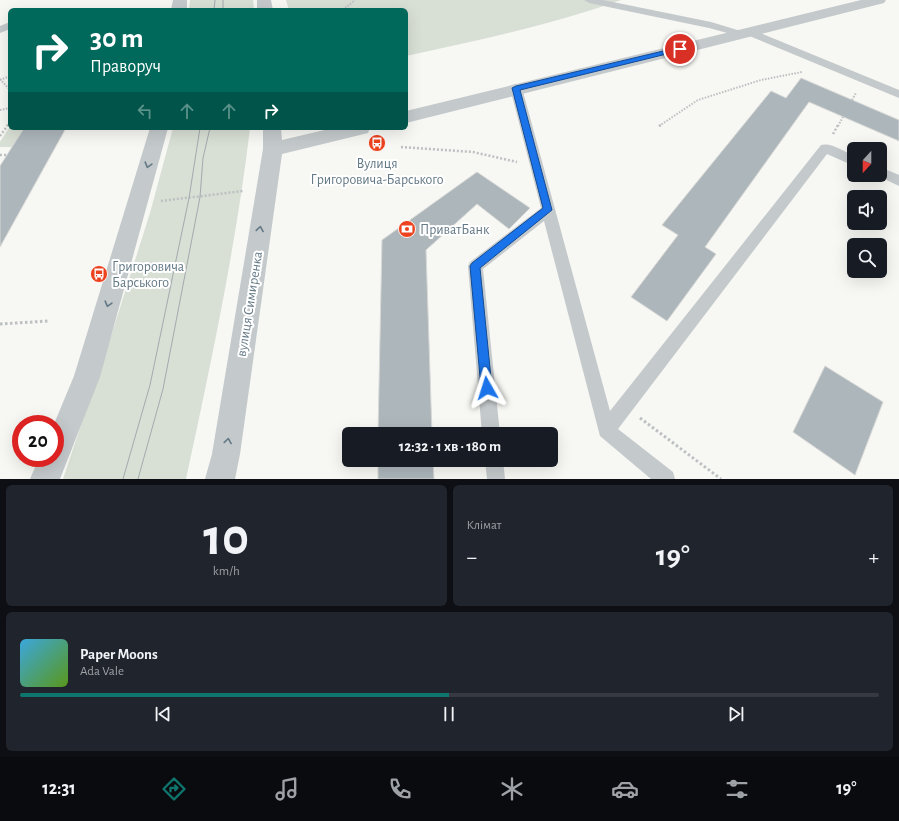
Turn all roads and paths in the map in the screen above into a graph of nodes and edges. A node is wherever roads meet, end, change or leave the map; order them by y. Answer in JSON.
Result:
{"nodes":[{"id":1,"x":355,"y":0,"type":"edge"},
{"id":2,"x":589,"y":0,"type":"edge"},
{"id":3,"x":879,"y":0,"type":"edge"},
{"id":4,"x":345,"y":8,"type":"edge"},
{"id":5,"x":745,"y":33,"type":"junction"},
{"id":6,"x":831,"y":66,"type":"junction"},
{"id":7,"x":0,"y":79,"type":"edge"},
{"id":8,"x":8,"y":88,"type":"edge"},
{"id":9,"x":516,"y":88,"type":"junction"},
{"id":10,"x":899,"y":94,"type":"edge"},
{"id":11,"x":408,"y":116,"type":"edge"},
{"id":12,"x":8,"y":124,"type":"edge"},
{"id":13,"x":659,"y":126,"type":"dead end"},
{"id":14,"x":158,"y":130,"type":"edge"},
{"id":15,"x":346,"y":130,"type":"edge"},
{"id":16,"x":0,"y":136,"type":"edge"},
{"id":17,"x":272,"y":139,"type":"edge"},
{"id":18,"x":400,"y":147,"type":"dead end"},
{"id":19,"x":0,"y":155,"type":"edge"},
{"id":20,"x":7,"y":155,"type":"dead end"},
{"id":21,"x":847,"y":158,"type":"edge"},
{"id":22,"x":537,"y":169,"type":"junction"},
{"id":23,"x":887,"y":175,"type":"edge"},
{"id":24,"x":899,"y":181,"type":"edge"},
{"id":25,"x":267,"y":188,"type":"junction"},
{"id":26,"x":137,"y":204,"type":"junction"},
{"id":27,"x":548,"y":210,"type":"junction"},
{"id":28,"x":48,"y":321,"type":"dead end"},
{"id":29,"x":0,"y":324,"type":"edge"},
{"id":30,"x":625,"y":406,"type":"junction"},
{"id":31,"x":491,"y":427,"type":"edge"},
{"id":32,"x":606,"y":430,"type":"junction"},
{"id":33,"x":64,"y":432,"type":"edge"},
{"id":34,"x":50,"y":467,"type":"edge"},
{"id":35,"x":495,"y":467,"type":"edge"},
{"id":36,"x":45,"y":479,"type":"edge"},
{"id":37,"x":220,"y":479,"type":"edge"},
{"id":38,"x":496,"y":479,"type":"edge"},
{"id":39,"x":666,"y":479,"type":"edge"},
{"id":40,"x":721,"y":479,"type":"edge"}],
"edges":[{"from":1,"to":4,"type":"path"},
{"from":2,"to":5,"type":"lane"},
{"from":3,"to":5,"type":"street"},
{"from":5,"to":6,"type":"lane"},
{"from":5,"to":9,"type":"street"},
{"from":6,"to":10,"type":"lane"},
{"from":6,"to":13,"type":"path"},
{"from":7,"to":8,"type":"path"},
{"from":9,"to":11,"type":"street"},
{"from":9,"to":22,"type":"lane"},
{"from":12,"to":16,"type":"path"},
{"from":14,"to":26,"type":"street","one_way":true},
{"from":15,"to":17,"type":"street"},
{"from":17,"to":25,"type":"street","name":"вулиця Симиренка"},
{"from":18,"to":22,"type":"path"},
{"from":19,"to":20,"type":"path"},
{"from":21,"to":30,"type":"lane"},
{"from":22,"to":27,"type":"lane"},
{"from":23,"to":24,"type":"lane"},
{"from":25,"to":26,"type":"path"},
{"from":37,"to":25,"type":"street","name":"вулиця Симиренка","one_way":true},
{"from":26,"to":33,"type":"street","one_way":true},
{"from":27,"to":31,"type":"lane"},
{"from":27,"to":32,"type":"lane"},
{"from":28,"to":29,"type":"path"},
{"from":30,"to":32,"type":"lane"},
{"from":30,"to":40,"type":"path"},
{"from":32,"to":39,"type":"lane"},
{"from":34,"to":36,"type":"street"},
{"from":35,"to":38,"type":"lane"}]}
